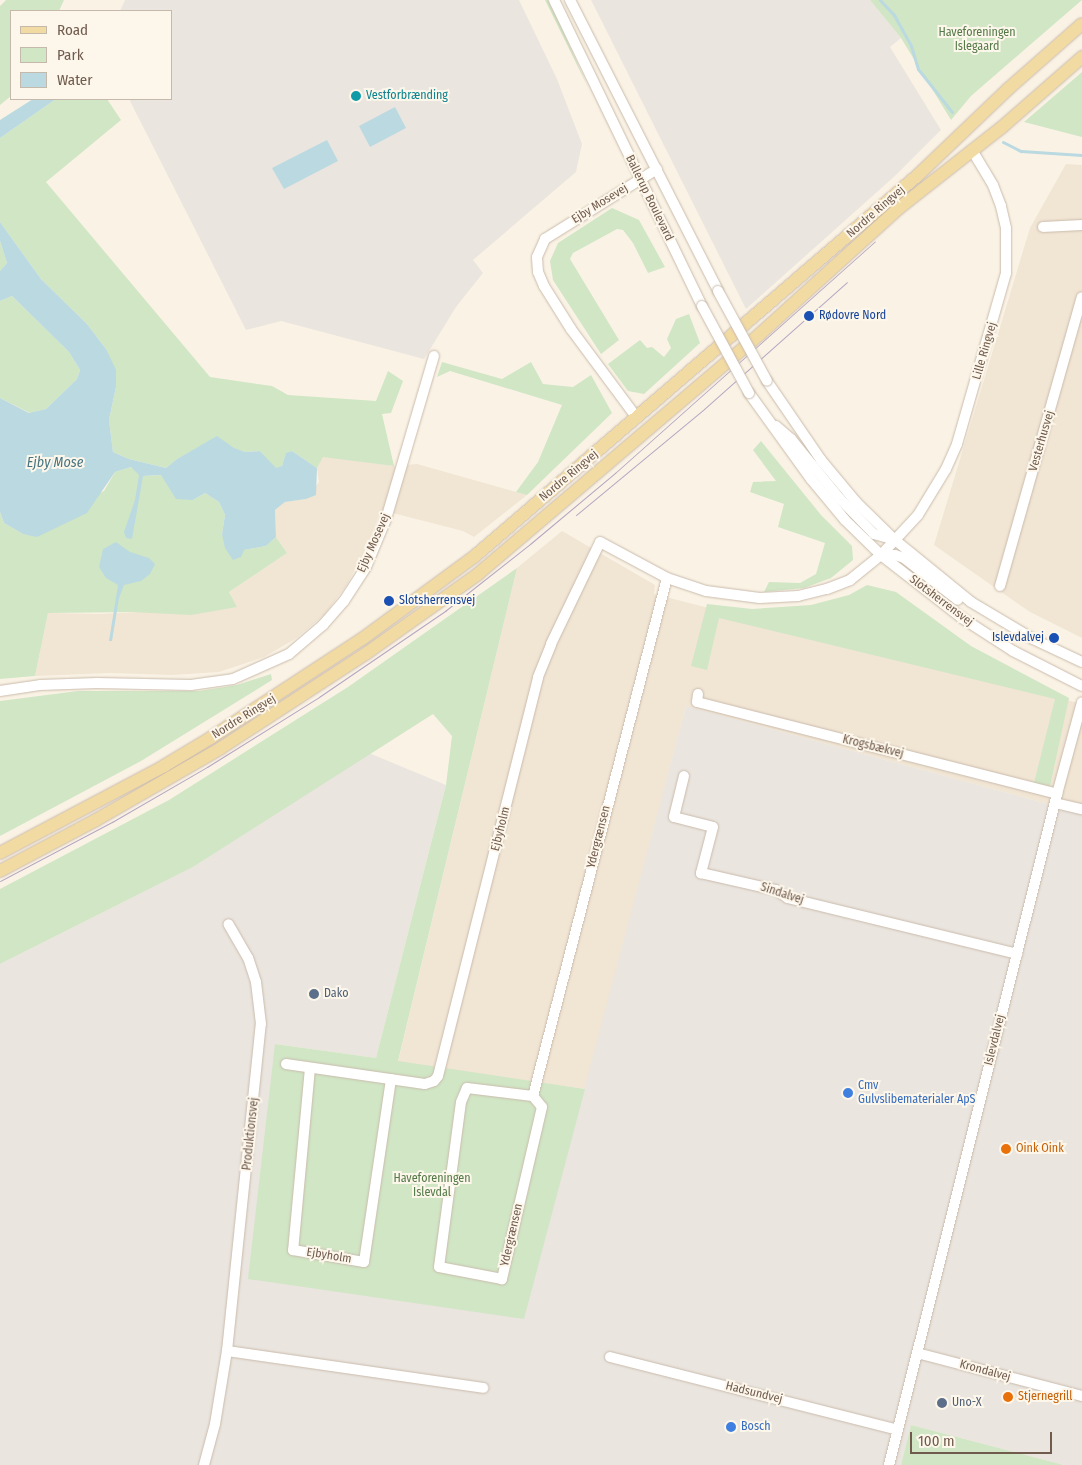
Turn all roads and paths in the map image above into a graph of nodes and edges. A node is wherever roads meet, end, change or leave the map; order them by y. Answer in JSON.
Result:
{"nodes":[{"id":1,"x":554,"y":0,"type":"edge"},
{"id":2,"x":570,"y":0,"type":"edge"},
{"id":3,"x":1082,"y":24,"type":"edge"},
{"id":4,"x":1082,"y":57,"type":"edge"},
{"id":5,"x":972,"y":150,"type":"junction"},
{"id":6,"x":657,"y":169,"type":"junction"},
{"id":7,"x":640,"y":179,"type":"junction"},
{"id":8,"x":1082,"y":225,"type":"edge"},
{"id":9,"x":1042,"y":227,"type":"dead end"},
{"id":10,"x":1082,"y":297,"type":"edge"},
{"id":11,"x":434,"y":356,"type":"dead end"},
{"id":12,"x":767,"y":380,"type":"joint"},
{"id":13,"x":748,"y":393,"type":"joint"},
{"id":14,"x":763,"y":413,"type":"junction"},
{"id":15,"x":636,"y":418,"type":"junction"},
{"id":16,"x":895,"y":540,"type":"junction"},
{"id":17,"x":881,"y":555,"type":"junction"},
{"id":18,"x":667,"y":578,"type":"junction"},
{"id":19,"x":1000,"y":586,"type":"dead end"},
{"id":20,"x":997,"y":618,"type":"junction"},
{"id":21,"x":1082,"y":662,"type":"edge"},
{"id":22,"x":1082,"y":686,"type":"edge"},
{"id":23,"x":0,"y":691,"type":"edge"},
{"id":24,"x":698,"y":694,"type":"dead end"},
{"id":25,"x":1082,"y":702,"type":"edge"},
{"id":26,"x":684,"y":776,"type":"dead end"},
{"id":27,"x":1056,"y":799,"type":"junction"},
{"id":28,"x":1082,"y":809,"type":"edge"},
{"id":29,"x":0,"y":854,"type":"edge"},
{"id":30,"x":0,"y":871,"type":"edge"},
{"id":31,"x":228,"y":924,"type":"dead end"},
{"id":32,"x":1017,"y":954,"type":"junction"},
{"id":33,"x":286,"y":1064,"type":"dead end"},
{"id":34,"x":310,"y":1068,"type":"junction"},
{"id":35,"x":391,"y":1079,"type":"junction"},
{"id":36,"x":533,"y":1096,"type":"junction"},
{"id":37,"x":227,"y":1351,"type":"junction"},
{"id":38,"x":917,"y":1353,"type":"junction"},
{"id":39,"x":610,"y":1357,"type":"dead end"},
{"id":40,"x":483,"y":1388,"type":"dead end"},
{"id":41,"x":1082,"y":1396,"type":"edge"},
{"id":42,"x":898,"y":1430,"type":"junction"},
{"id":43,"x":891,"y":1464,"type":"edge"},
{"id":44,"x":204,"y":1465,"type":"edge"}],
"edges":[{"from":1,"to":7,"type":"street","name":"Ballerup Boulevard"},
{"from":2,"to":6,"type":"street","name":"Ballerup Boulevard"},
{"from":3,"to":15,"type":"main road","name":"Nordre Ringvej"},
{"from":4,"to":5,"type":"main road","name":"Nordre Ringvej"},
{"from":5,"to":16,"type":"street","name":"Lille Ringvej"},
{"from":5,"to":30,"type":"main road","name":"Nordre Ringvej"},
{"from":6,"to":7,"type":"street","name":"Ejby Mosevej"},
{"from":6,"to":12,"type":"street","name":"Ballerup Boulevard","bridge":true},
{"from":7,"to":13,"type":"street","name":"Ballerup Boulevard","bridge":true},
{"from":7,"to":15,"type":"street","name":"Ejby Mosevej"},
{"from":8,"to":9,"type":"street"},
{"from":10,"to":19,"type":"street","name":"Vesterhusvej"},
{"from":11,"to":23,"type":"street","name":"Ejby Mosevej"},
{"from":12,"to":16,"type":"street","name":"Slotsherrensvej"},
{"from":13,"to":14,"type":"street","name":"Slotsherrensvej"},
{"from":14,"to":16,"type":"street","name":"Slotsherrensvej"},
{"from":14,"to":17,"type":"street","name":"Slotsherrensvej"},
{"from":15,"to":29,"type":"main road","name":"Nordre Ringvej"},
{"from":16,"to":17,"type":"street"},
{"from":16,"to":20,"type":"street","name":"Slotsherrensvej"},
{"from":17,"to":18,"type":"street"},
{"from":17,"to":20,"type":"street","name":"Slotsherrensvej"},
{"from":17,"to":22,"type":"street","name":"Slotsherrensvej"},
{"from":18,"to":35,"type":"street","name":"Ejbyholm"},
{"from":18,"to":36,"type":"street","name":"Ydergrænsen"},
{"from":20,"to":21,"type":"street","name":"Slotsherrensvej"},
{"from":24,"to":27,"type":"street","name":"Krogsbækvej"},
{"from":25,"to":27,"type":"street","name":"Islevdalvej"},
{"from":26,"to":32,"type":"street","name":"Sindalvej"},
{"from":27,"to":28,"type":"street"},
{"from":27,"to":32,"type":"street","name":"Islevdalvej"},
{"from":31,"to":37,"type":"street","name":"Produktionsvej"},
{"from":32,"to":38,"type":"street","name":"Islevdalvej"},
{"from":33,"to":34,"type":"street","name":"Ejbyholm"},
{"from":34,"to":35,"type":"street","name":"Ejbyholm"},
{"from":34,"to":35,"type":"street","name":"Ejbyholm"},
{"from":36,"to":36,"type":"street","name":"Ydergrænsen"},
{"from":37,"to":40,"type":"street"},
{"from":37,"to":44,"type":"street","name":"Produktionsvej"},
{"from":38,"to":41,"type":"street","name":"Krondalvej"},
{"from":38,"to":42,"type":"street","name":"Islevdalvej"},
{"from":39,"to":42,"type":"street","name":"Hadsundvej"},
{"from":42,"to":43,"type":"street","name":"Islevdalvej"}]}
